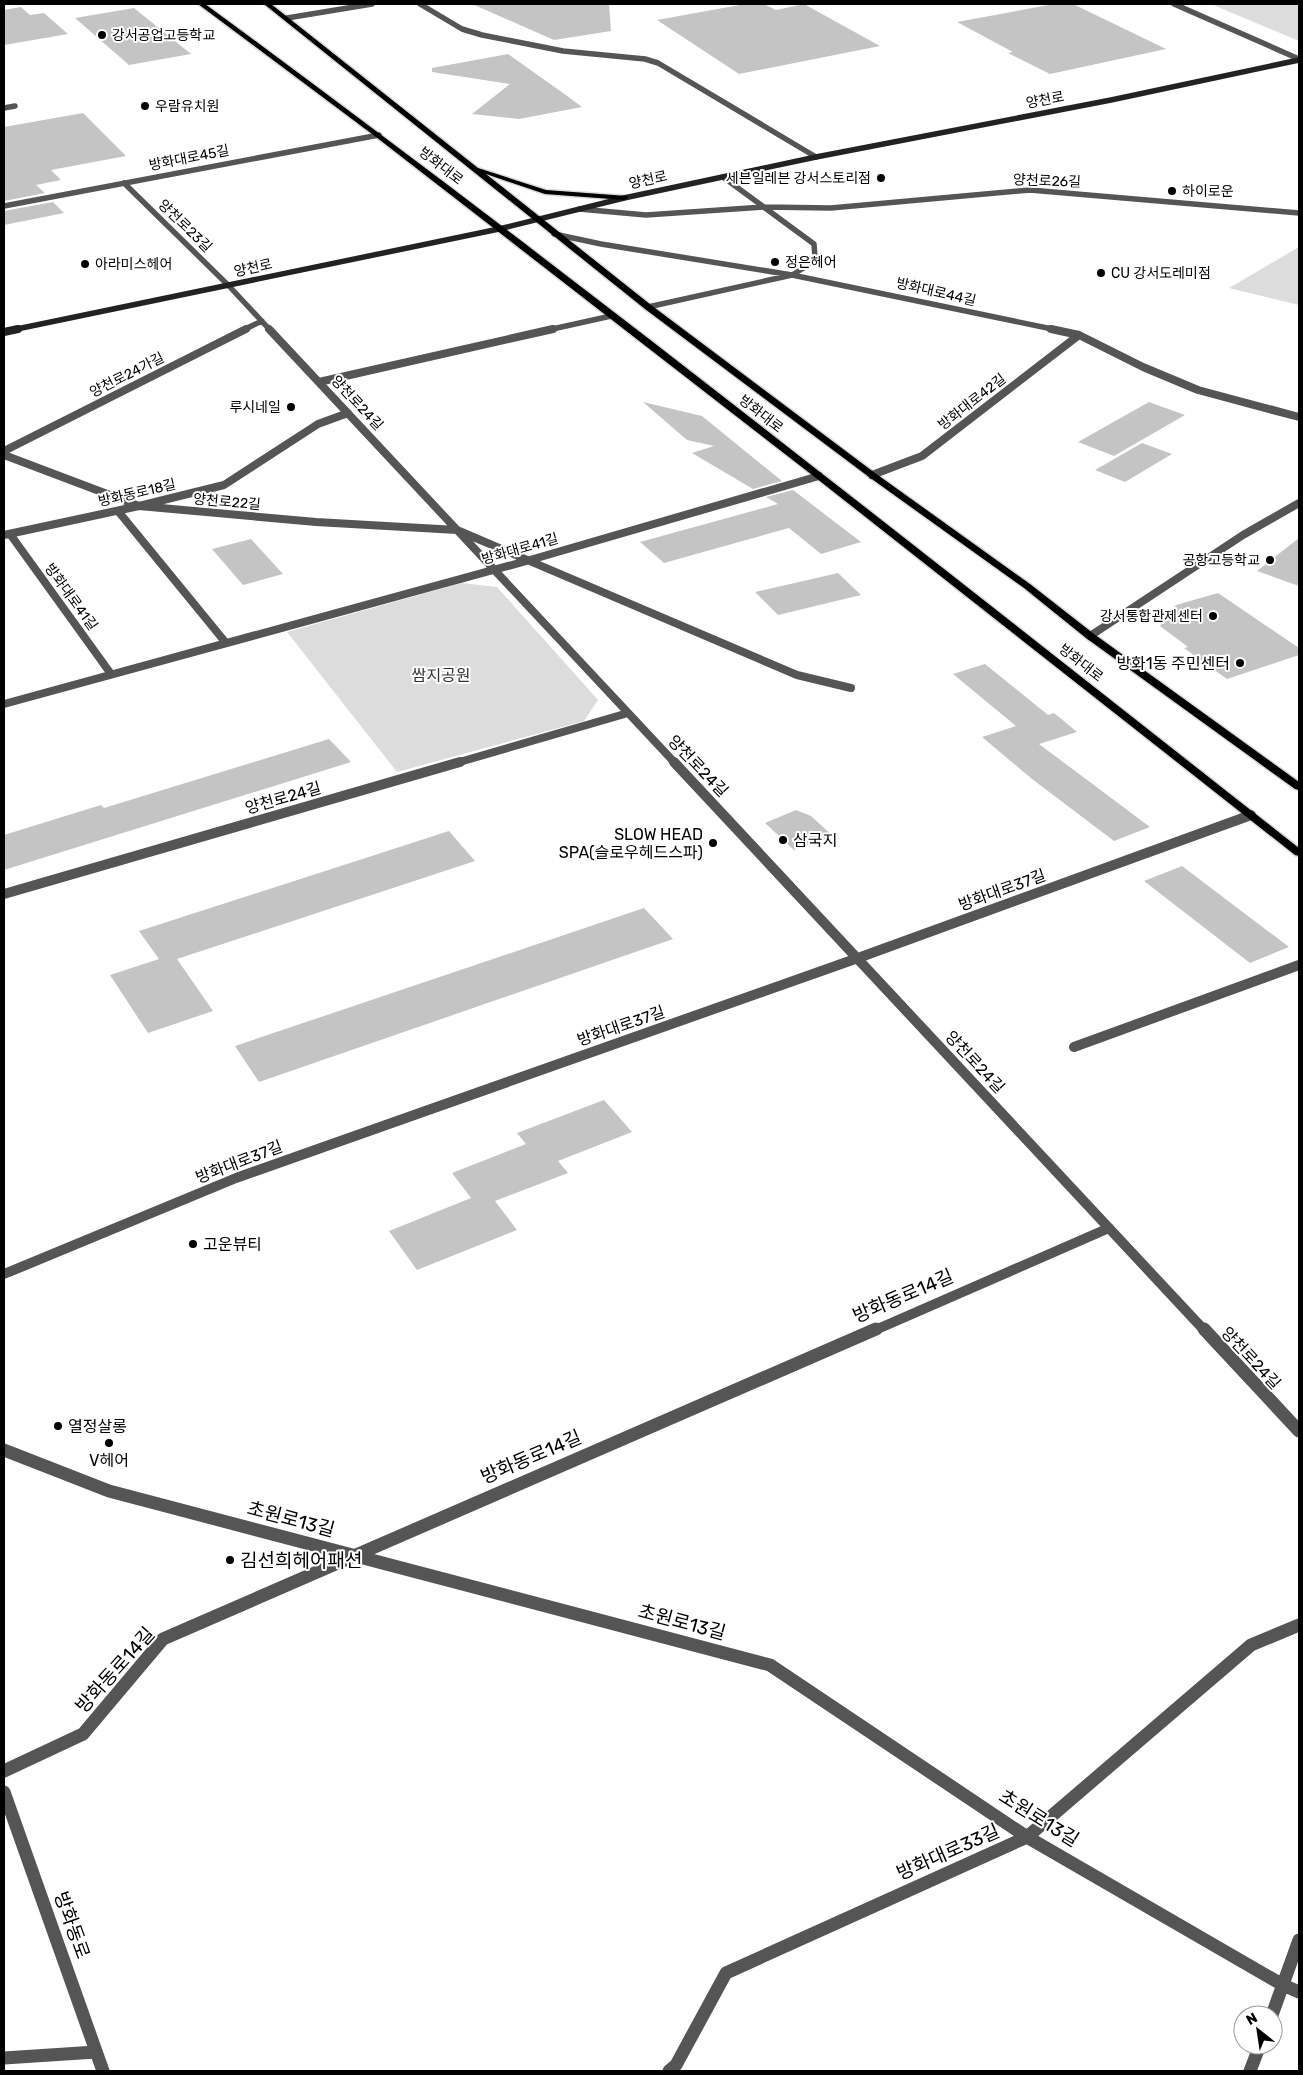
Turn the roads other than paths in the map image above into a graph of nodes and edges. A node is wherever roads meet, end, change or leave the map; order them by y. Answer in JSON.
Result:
{"nodes":[{"id":1,"x":201,"y":4,"type":"edge"},
{"id":2,"x":267,"y":4,"type":"edge"},
{"id":3,"x":372,"y":4,"type":"edge"},
{"id":4,"x":420,"y":4,"type":"edge"},
{"id":5,"x":1174,"y":4,"type":"edge"},
{"id":6,"x":287,"y":18,"type":"junction"},
{"id":7,"x":1299,"y":60,"type":"edge"},
{"id":8,"x":15,"y":106,"type":"dead end"},
{"id":9,"x":4,"y":108,"type":"edge"},
{"id":10,"x":379,"y":135,"type":"junction"},
{"id":11,"x":816,"y":157,"type":"junction"},
{"id":12,"x":470,"y":167,"type":"junction"},
{"id":13,"x":723,"y":177,"type":"junction"},
{"id":14,"x":124,"y":183,"type":"junction"},
{"id":15,"x":624,"y":198,"type":"junction"},
{"id":16,"x":4,"y":206,"type":"edge"},
{"id":17,"x":764,"y":207,"type":"junction"},
{"id":18,"x":579,"y":209,"type":"junction"},
{"id":19,"x":1299,"y":213,"type":"edge"},
{"id":20,"x":538,"y":220,"type":"junction"},
{"id":21,"x":499,"y":229,"type":"junction"},
{"id":22,"x":554,"y":234,"type":"junction"},
{"id":23,"x":792,"y":275,"type":"junction"},
{"id":24,"x":229,"y":286,"type":"junction"},
{"id":25,"x":648,"y":307,"type":"junction"},
{"id":26,"x":612,"y":316,"type":"junction"},
{"id":27,"x":262,"y":321,"type":"junction"},
{"id":28,"x":4,"y":332,"type":"edge"},
{"id":29,"x":1079,"y":335,"type":"junction"},
{"id":30,"x":319,"y":382,"type":"junction"},
{"id":31,"x":348,"y":413,"type":"junction"},
{"id":32,"x":1299,"y":417,"type":"edge"},
{"id":33,"x":4,"y":452,"type":"edge"},
{"id":34,"x":4,"y":455,"type":"edge"},
{"id":35,"x":872,"y":475,"type":"junction"},
{"id":36,"x":819,"y":476,"type":"junction"},
{"id":37,"x":1299,"y":503,"type":"edge"},
{"id":38,"x":139,"y":506,"type":"junction"},
{"id":39,"x":118,"y":511,"type":"junction"},
{"id":40,"x":457,"y":530,"type":"junction"},
{"id":41,"x":7,"y":535,"type":"edge"},
{"id":42,"x":530,"y":560,"type":"junction"},
{"id":43,"x":494,"y":570,"type":"junction"},
{"id":44,"x":1090,"y":636,"type":"junction"},
{"id":45,"x":226,"y":643,"type":"junction"},
{"id":46,"x":111,"y":674,"type":"junction"},
{"id":47,"x":851,"y":688,"type":"dead end"},
{"id":48,"x":4,"y":704,"type":"edge"},
{"id":49,"x":628,"y":713,"type":"junction"},
{"id":50,"x":1299,"y":787,"type":"edge"},
{"id":51,"x":1251,"y":815,"type":"junction"},
{"id":52,"x":1299,"y":853,"type":"edge"},
{"id":53,"x":4,"y":894,"type":"edge"},
{"id":54,"x":858,"y":958,"type":"junction"},
{"id":55,"x":1299,"y":965,"type":"edge"},
{"id":56,"x":1074,"y":1047,"type":"dead end"},
{"id":57,"x":1109,"y":1228,"type":"junction"},
{"id":58,"x":4,"y":1274,"type":"edge"},
{"id":59,"x":1299,"y":1431,"type":"edge"},
{"id":60,"x":4,"y":1450,"type":"edge"},
{"id":61,"x":351,"y":1556,"type":"junction"},
{"id":62,"x":1299,"y":1625,"type":"edge"},
{"id":63,"x":4,"y":1771,"type":"edge"},
{"id":64,"x":4,"y":1792,"type":"edge"},
{"id":65,"x":1027,"y":1837,"type":"junction"},
{"id":66,"x":1299,"y":1940,"type":"edge"},
{"id":67,"x":1283,"y":1985,"type":"junction"},
{"id":68,"x":1299,"y":1992,"type":"edge"},
{"id":69,"x":1276,"y":2005,"type":"edge"},
{"id":70,"x":96,"y":2052,"type":"junction"},
{"id":71,"x":1256,"y":2055,"type":"edge"},
{"id":72,"x":4,"y":2058,"type":"edge"},
{"id":73,"x":103,"y":2071,"type":"edge"},
{"id":74,"x":669,"y":2071,"type":"edge"},
{"id":75,"x":1250,"y":2071,"type":"edge"}],
"edges":[{"from":1,"to":10,"type":"main road","name":"방화대로"},
{"from":2,"to":6,"type":"main road","name":"방화대로"},
{"from":3,"to":6,"type":"street"},
{"from":4,"to":11,"type":"street"},
{"from":5,"to":7,"type":"street"},
{"from":6,"to":12,"type":"main road","name":"방화대로"},
{"from":7,"to":11,"type":"main road","name":"양천로"},
{"from":8,"to":9,"type":"street"},
{"from":10,"to":14,"type":"street","name":"방화대로45길"},
{"from":10,"to":21,"type":"main road","name":"방화대로"},
{"from":11,"to":13,"type":"main road","name":"양천로"},
{"from":12,"to":15,"type":"main road"},
{"from":12,"to":20,"type":"main road","name":"방화대로"},
{"from":13,"to":15,"type":"main road","name":"양천로"},
{"from":13,"to":17,"type":"street"},
{"from":14,"to":16,"type":"street","name":"방화대로45길"},
{"from":14,"to":24,"type":"street","name":"양천로23길"},
{"from":15,"to":18,"type":"main road","name":"양천로"},
{"from":17,"to":18,"type":"street","name":"양천로26길"},
{"from":17,"to":19,"type":"street","name":"양천로26길"},
{"from":17,"to":23,"type":"street"},
{"from":18,"to":20,"type":"main road","name":"양천로"},
{"from":20,"to":21,"type":"main road","name":"양천로"},
{"from":20,"to":22,"type":"main road","name":"방화대로"},
{"from":21,"to":24,"type":"main road","name":"양천로"},
{"from":21,"to":26,"type":"main road","name":"방화대로"},
{"from":22,"to":23,"type":"street","name":"방화대로44길"},
{"from":22,"to":25,"type":"main road","name":"방화대로"},
{"from":23,"to":25,"type":"street"},
{"from":23,"to":29,"type":"street","name":"방화대로44길"},
{"from":24,"to":27,"type":"street","name":"양천로24길"},
{"from":24,"to":28,"type":"main road","name":"양천로"},
{"from":25,"to":35,"type":"main road","name":"방화대로"},
{"from":26,"to":30,"type":"street"},
{"from":26,"to":36,"type":"main road","name":"방화대로"},
{"from":27,"to":30,"type":"street","name":"양천로24길"},
{"from":27,"to":33,"type":"street","name":"양천로24가길"},
{"from":29,"to":32,"type":"street","name":"방화대로44길"},
{"from":29,"to":35,"type":"street","name":"방화대로42길"},
{"from":30,"to":31,"type":"street","name":"양천로24길"},
{"from":31,"to":38,"type":"street","name":"방화동로18길"},
{"from":31,"to":40,"type":"street","name":"양천로24길"},
{"from":34,"to":38,"type":"street","name":"양천로22길"},
{"from":35,"to":44,"type":"main road","name":"방화대로"},
{"from":36,"to":42,"type":"street","name":"방화대로41길"},
{"from":36,"to":51,"type":"main road","name":"방화대로"},
{"from":37,"to":44,"type":"street"},
{"from":38,"to":39,"type":"street","name":"방화동로18길"},
{"from":38,"to":40,"type":"street","name":"양천로22길"},
{"from":39,"to":41,"type":"street","name":"방화동로18길"},
{"from":39,"to":45,"type":"street"},
{"from":40,"to":42,"type":"street"},
{"from":40,"to":43,"type":"street","name":"양천로24길"},
{"from":41,"to":46,"type":"street","name":"방화대로41길"},
{"from":42,"to":43,"type":"street","name":"방화대로41길"},
{"from":42,"to":47,"type":"street"},
{"from":43,"to":45,"type":"street","name":"방화대로41길"},
{"from":43,"to":49,"type":"street","name":"양천로24길"},
{"from":44,"to":50,"type":"main road","name":"방화대로"},
{"from":45,"to":46,"type":"street","name":"방화대로41길"},
{"from":46,"to":48,"type":"street","name":"방화대로41길"},
{"from":49,"to":53,"type":"street","name":"양천로24길"},
{"from":49,"to":54,"type":"street","name":"양천로24길"},
{"from":51,"to":52,"type":"main road","name":"방화대로"},
{"from":51,"to":54,"type":"street","name":"방화대로37길"},
{"from":54,"to":57,"type":"street","name":"양천로24길"},
{"from":54,"to":58,"type":"street","name":"방화대로37길"},
{"from":55,"to":56,"type":"street"},
{"from":57,"to":59,"type":"street","name":"양천로24길"},
{"from":57,"to":61,"type":"street","name":"방화동로14길"},
{"from":60,"to":61,"type":"street","name":"초원로13길"},
{"from":61,"to":63,"type":"street","name":"방화동로14길"},
{"from":61,"to":65,"type":"street","name":"초원로13길"},
{"from":62,"to":65,"type":"street","name":"방화대로33길"},
{"from":64,"to":70,"type":"street","name":"방화동로"},
{"from":65,"to":67,"type":"street","name":"초원로13길"},
{"from":65,"to":74,"type":"street","name":"방화대로33길"},
{"from":66,"to":67,"type":"street"},
{"from":67,"to":68,"type":"street","name":"초원로13길"},
{"from":67,"to":69,"type":"street"},
{"from":70,"to":72,"type":"street"},
{"from":70,"to":73,"type":"street","name":"방화동로"},
{"from":71,"to":75,"type":"street"}]}
